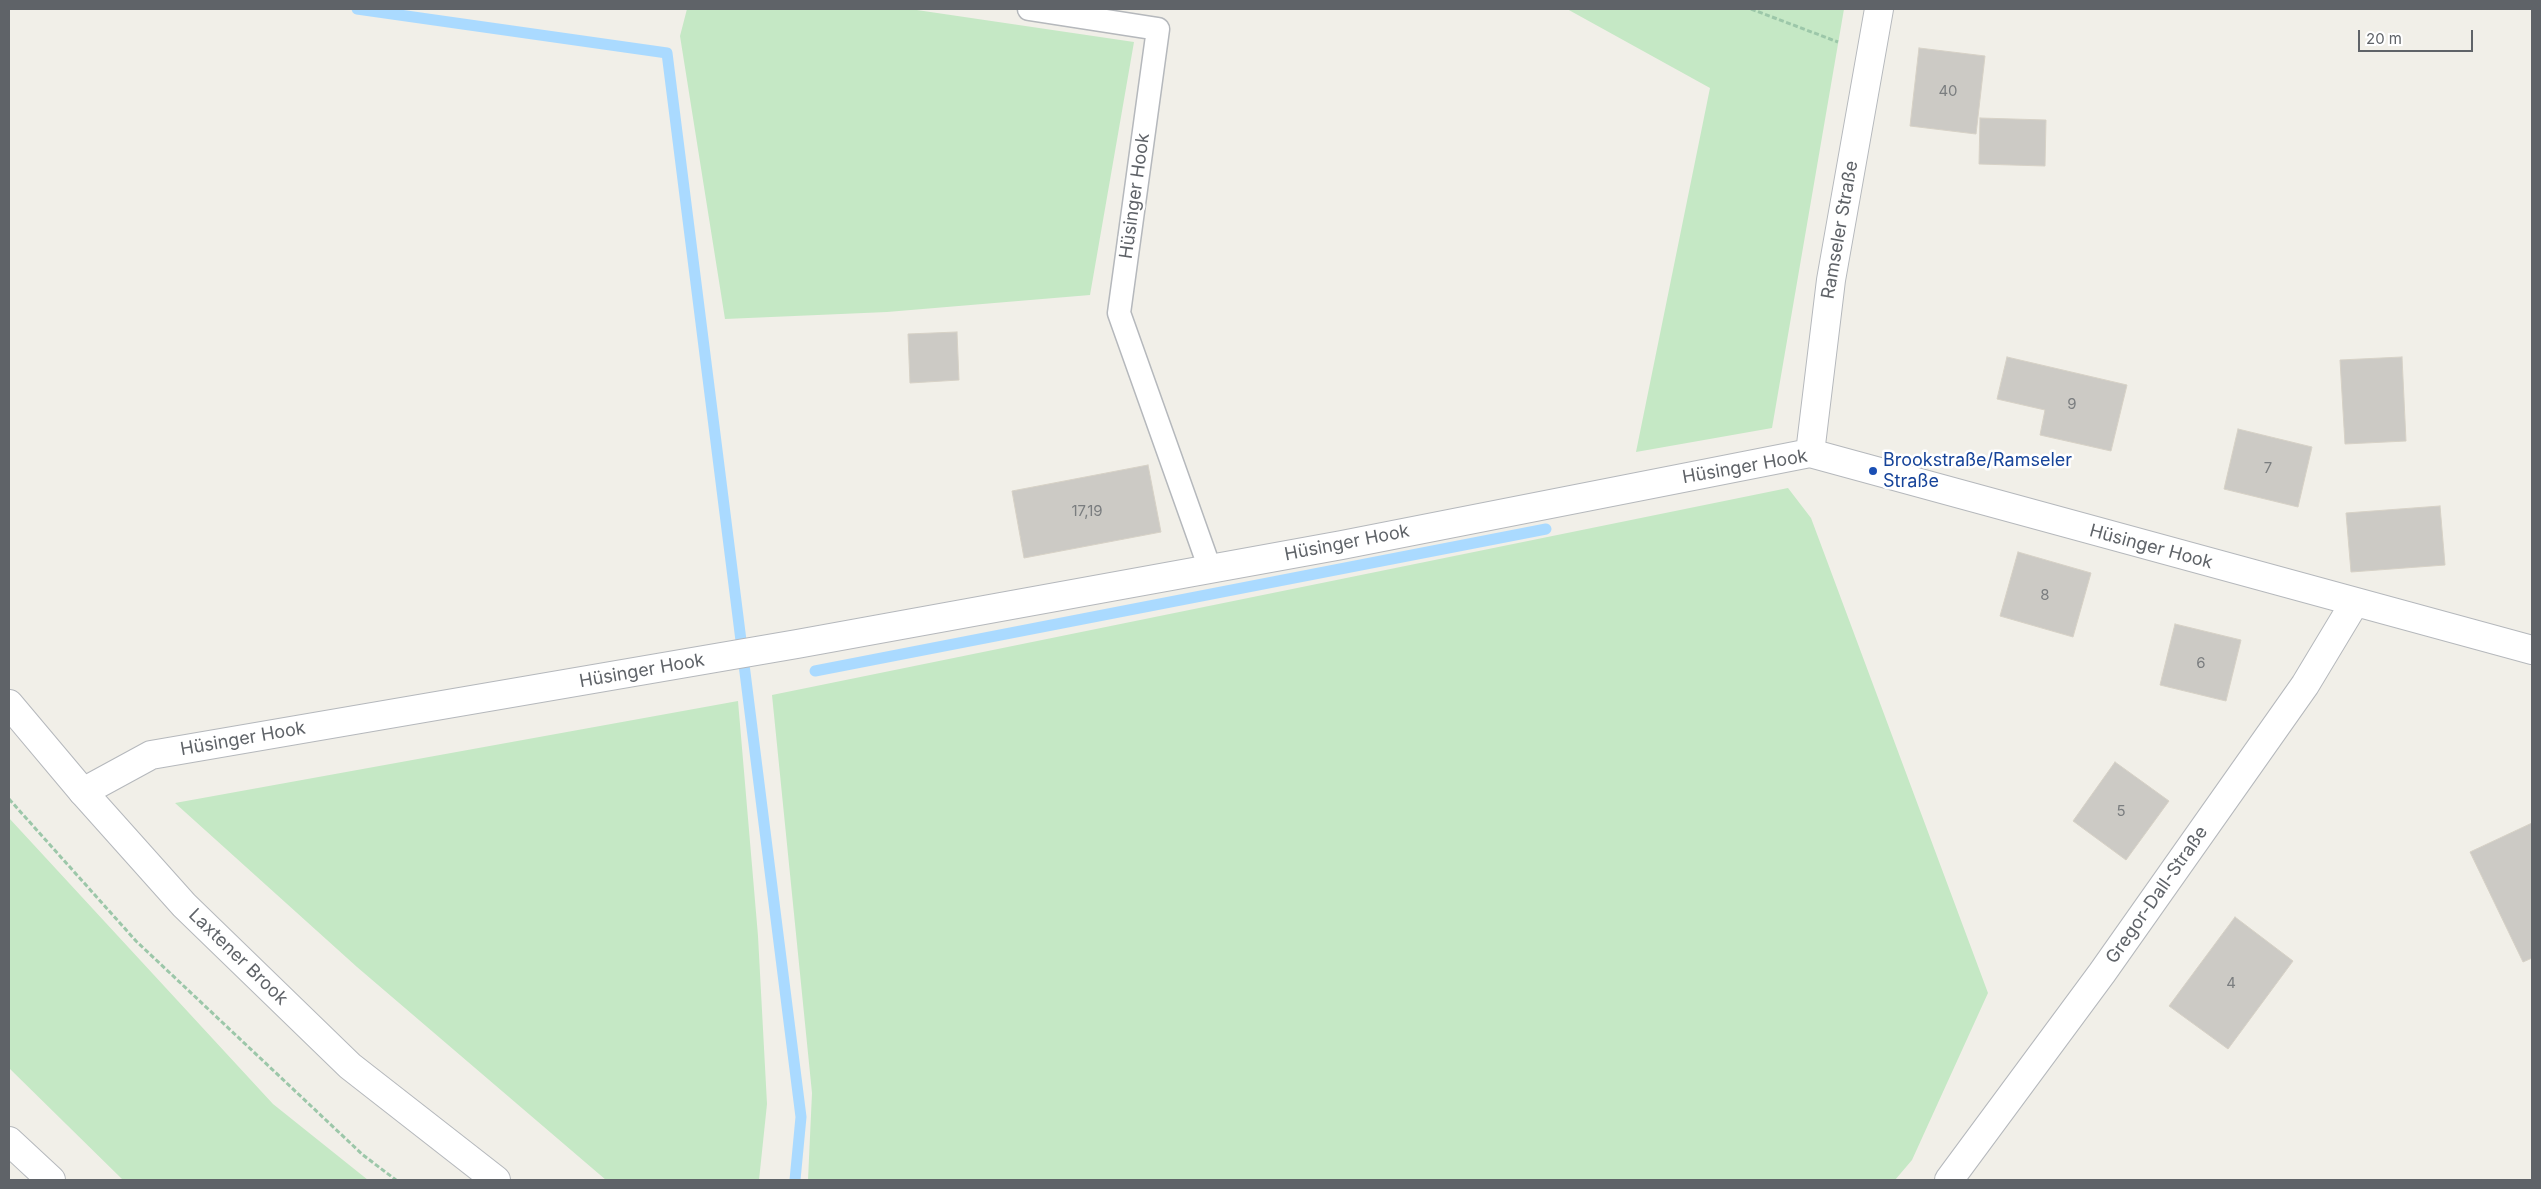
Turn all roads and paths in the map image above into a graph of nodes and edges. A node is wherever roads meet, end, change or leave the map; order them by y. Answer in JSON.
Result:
{"nodes":[{"id":1,"x":1029,"y":9,"type":"edge"},
{"id":2,"x":1751,"y":9,"type":"edge"},
{"id":3,"x":1878,"y":9,"type":"edge"},
{"id":4,"x":1871,"y":55,"type":"junction"},
{"id":5,"x":1810,"y":453,"type":"junction"},
{"id":6,"x":1210,"y":569,"type":"junction"},
{"id":7,"x":2355,"y":602,"type":"junction"},
{"id":8,"x":2532,"y":650,"type":"edge"},
{"id":9,"x":9,"y":704,"type":"edge"},
{"id":10,"x":83,"y":792,"type":"junction"},
{"id":11,"x":9,"y":799,"type":"edge"},
{"id":12,"x":9,"y":1141,"type":"edge"},
{"id":13,"x":51,"y":1180,"type":"edge"},
{"id":14,"x":396,"y":1180,"type":"edge"},
{"id":15,"x":496,"y":1180,"type":"edge"},
{"id":16,"x":1949,"y":1180,"type":"edge"}],
"edges":[{"from":1,"to":6,"type":"lane","name":"Hüsinger Hook"},
{"from":2,"to":4,"type":"path"},
{"from":3,"to":4,"type":"street","name":"Ramseler Straße"},
{"from":4,"to":5,"type":"street","name":"Ramseler Straße"},
{"from":5,"to":6,"type":"street","name":"Hüsinger Hook"},
{"from":5,"to":7,"type":"street","name":"Hüsinger Hook"},
{"from":6,"to":10,"type":"street","name":"Hüsinger Hook"},
{"from":7,"to":8,"type":"street","name":"Hüsinger Hook"},
{"from":7,"to":16,"type":"street","name":"Gregor-Dall-Straße"},
{"from":9,"to":10,"type":"street","name":"Laxtener Brook"},
{"from":10,"to":15,"type":"street","name":"Laxtener Brook"},
{"from":11,"to":14,"type":"path"},
{"from":12,"to":13,"type":"street"}]}
